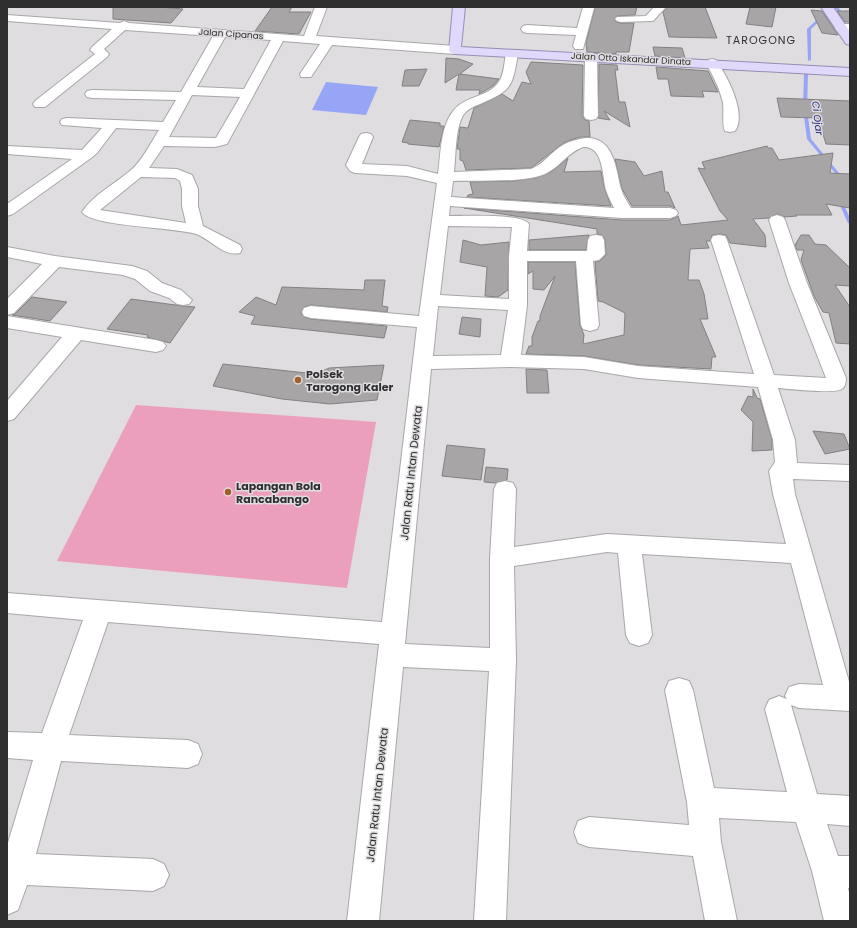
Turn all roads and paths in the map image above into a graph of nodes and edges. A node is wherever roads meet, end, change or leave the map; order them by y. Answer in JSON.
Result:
{"nodes":[{"id":1,"x":321,"y":7,"type":"edge"},
{"id":2,"x":460,"y":7,"type":"edge"},
{"id":3,"x":660,"y":7,"type":"edge"},
{"id":4,"x":588,"y":8,"type":"dead end"},
{"id":5,"x":7,"y":18,"type":"edge"},
{"id":6,"x":621,"y":19,"type":"dead end"},
{"id":7,"x":124,"y":26,"type":"junction"},
{"id":8,"x":527,"y":28,"type":"dead end"},
{"id":9,"x":581,"y":32,"type":"junction"},
{"id":10,"x":222,"y":33,"type":"junction"},
{"id":11,"x":279,"y":37,"type":"junction"},
{"id":12,"x":309,"y":39,"type":"junction"},
{"id":13,"x":328,"y":41,"type":"junction"},
{"id":14,"x":455,"y":50,"type":"junction"},
{"id":15,"x":512,"y":54,"type":"junction"},
{"id":16,"x":584,"y":57,"type":"junction"},
{"id":17,"x":712,"y":63,"type":"junction"},
{"id":18,"x":850,"y":72,"type":"edge"},
{"id":19,"x":306,"y":74,"type":"dead end"},
{"id":20,"x":248,"y":93,"type":"junction"},
{"id":21,"x":92,"y":94,"type":"dead end"},
{"id":22,"x":187,"y":94,"type":"junction"},
{"id":23,"x":40,"y":104,"type":"dead end"},
{"id":24,"x":591,"y":116,"type":"dead end"},
{"id":25,"x":67,"y":122,"type":"dead end"},
{"id":26,"x":112,"y":124,"type":"junction"},
{"id":27,"x":168,"y":126,"type":"junction"},
{"id":28,"x":730,"y":128,"type":"dead end"},
{"id":29,"x":366,"y":137,"type":"dead end"},
{"id":30,"x":158,"y":141,"type":"junction"},
{"id":31,"x":7,"y":150,"type":"edge"},
{"id":32,"x":86,"y":155,"type":"junction"},
{"id":33,"x":138,"y":172,"type":"junction"},
{"id":34,"x":444,"y":195,"type":"junction"},
{"id":35,"x":7,"y":211,"type":"edge"},
{"id":36,"x":625,"y":213,"type":"junction"},
{"id":37,"x":670,"y":213,"type":"dead end"},
{"id":38,"x":777,"y":220,"type":"dead end"},
{"id":39,"x":196,"y":229,"type":"junction"},
{"id":40,"x":596,"y":240,"type":"dead end"},
{"id":41,"x":719,"y":240,"type":"dead end"},
{"id":42,"x":234,"y":249,"type":"dead end"},
{"id":43,"x":7,"y":252,"type":"edge"},
{"id":44,"x":518,"y":256,"type":"junction"},
{"id":45,"x":584,"y":256,"type":"junction"},
{"id":46,"x":55,"y":261,"type":"junction"},
{"id":47,"x":7,"y":283,"type":"edge"},
{"id":48,"x":29,"y":287,"type":"junction"},
{"id":49,"x":183,"y":300,"type":"dead end"},
{"id":50,"x":431,"y":300,"type":"junction"},
{"id":51,"x":518,"y":305,"type":"junction"},
{"id":52,"x":7,"y":309,"type":"edge"},
{"id":53,"x":311,"y":312,"type":"dead end"},
{"id":54,"x":7,"y":322,"type":"edge"},
{"id":55,"x":428,"y":322,"type":"junction"},
{"id":56,"x":590,"y":325,"type":"dead end"},
{"id":57,"x":76,"y":333,"type":"junction"},
{"id":58,"x":156,"y":346,"type":"dead end"},
{"id":59,"x":510,"y":361,"type":"junction"},
{"id":60,"x":422,"y":363,"type":"junction"},
{"id":61,"x":766,"y":381,"type":"junction"},
{"id":62,"x":7,"y":414,"type":"edge"},
{"id":63,"x":780,"y":471,"type":"junction"},
{"id":64,"x":850,"y":473,"type":"edge"},
{"id":65,"x":505,"y":489,"type":"dead end"},
{"id":66,"x":629,"y":544,"type":"junction"},
{"id":67,"x":801,"y":554,"type":"junction"},
{"id":68,"x":502,"y":558,"type":"junction"},
{"id":69,"x":7,"y":603,"type":"edge"},
{"id":70,"x":99,"y":611,"type":"junction"},
{"id":71,"x":639,"y":635,"type":"dead end"},
{"id":72,"x":393,"y":644,"type":"junction"},
{"id":73,"x":503,"y":660,"type":"junction"},
{"id":74,"x":679,"y":690,"type":"dead end"},
{"id":75,"x":845,"y":698,"type":"edge"},
{"id":76,"x":7,"y":745,"type":"edge"},
{"id":77,"x":51,"y":747,"type":"junction"},
{"id":78,"x":188,"y":754,"type":"dead end"},
{"id":79,"x":702,"y":802,"type":"junction"},
{"id":80,"x":806,"y":808,"type":"junction"},
{"id":81,"x":850,"y":811,"type":"edge"},
{"id":82,"x":588,"y":832,"type":"dead end"},
{"id":83,"x":706,"y":842,"type":"junction"},
{"id":84,"x":17,"y":869,"type":"junction"},
{"id":85,"x":839,"y":872,"type":"edge"},
{"id":86,"x":153,"y":875,"type":"dead end"},
{"id":87,"x":7,"y":899,"type":"edge"},
{"id":88,"x":363,"y":921,"type":"edge"},
{"id":89,"x":490,"y":921,"type":"edge"},
{"id":90,"x":721,"y":921,"type":"edge"},
{"id":91,"x":840,"y":921,"type":"edge"}],
"edges":[{"from":1,"to":12,"type":"street"},
{"from":2,"to":14,"type":"main road"},
{"from":3,"to":6,"type":"street"},
{"from":4,"to":9,"type":"street"},
{"from":5,"to":7,"type":"street","name":"Jalan Cipanas"},
{"from":7,"to":10,"type":"street","name":"Jalan Cipanas"},
{"from":7,"to":23,"type":"street"},
{"from":8,"to":9,"type":"street"},
{"from":9,"to":16,"type":"street"},
{"from":10,"to":11,"type":"street","name":"Jalan Cipanas"},
{"from":10,"to":22,"type":"street"},
{"from":11,"to":12,"type":"street","name":"Jalan Cipanas"},
{"from":11,"to":20,"type":"street"},
{"from":12,"to":13,"type":"street","name":"Jalan Cipanas"},
{"from":13,"to":14,"type":"street","name":"Jalan Cipanas"},
{"from":13,"to":19,"type":"street"},
{"from":14,"to":15,"type":"main road","name":"Jalan Otto Iskandar Dinata"},
{"from":15,"to":16,"type":"main road","name":"Jalan Otto Iskandar Dinata"},
{"from":15,"to":34,"type":"street","name":"Jalan Ratu Intan Dewata"},
{"from":16,"to":17,"type":"main road","name":"Jalan Otto Iskandar Dinata"},
{"from":16,"to":24,"type":"street"},
{"from":17,"to":18,"type":"main road","name":"Jalan Otto Iskandar Dinata"},
{"from":17,"to":28,"type":"street"},
{"from":20,"to":22,"type":"street"},
{"from":20,"to":30,"type":"street"},
{"from":21,"to":22,"type":"street"},
{"from":22,"to":27,"type":"street"},
{"from":25,"to":26,"type":"street"},
{"from":26,"to":27,"type":"street"},
{"from":26,"to":32,"type":"street"},
{"from":27,"to":30,"type":"street"},
{"from":29,"to":34,"type":"street"},
{"from":30,"to":33,"type":"street"},
{"from":31,"to":32,"type":"street"},
{"from":32,"to":35,"type":"street"},
{"from":33,"to":39,"type":"street"},
{"from":33,"to":39,"type":"street"},
{"from":34,"to":36,"type":"street"},
{"from":34,"to":36,"type":"street"},
{"from":34,"to":44,"type":"street"},
{"from":34,"to":50,"type":"street","name":"Jalan Ratu Intan Dewata"},
{"from":36,"to":37,"type":"street"},
{"from":38,"to":61,"type":"street"},
{"from":39,"to":42,"type":"street"},
{"from":40,"to":45,"type":"street"},
{"from":41,"to":61,"type":"street"},
{"from":43,"to":46,"type":"street"},
{"from":44,"to":45,"type":"street"},
{"from":44,"to":51,"type":"street"},
{"from":45,"to":56,"type":"street"},
{"from":46,"to":48,"type":"street"},
{"from":46,"to":49,"type":"street"},
{"from":47,"to":48,"type":"street"},
{"from":48,"to":52,"type":"street"},
{"from":50,"to":51,"type":"street"},
{"from":50,"to":55,"type":"street","name":"Jalan Ratu Intan Dewata"},
{"from":51,"to":59,"type":"street"},
{"from":53,"to":55,"type":"street"},
{"from":54,"to":57,"type":"street"},
{"from":55,"to":60,"type":"street","name":"Jalan Ratu Intan Dewata"},
{"from":57,"to":58,"type":"street"},
{"from":57,"to":62,"type":"street"},
{"from":59,"to":60,"type":"street"},
{"from":59,"to":61,"type":"street"},
{"from":60,"to":72,"type":"street","name":"Jalan Ratu Intan Dewata"},
{"from":61,"to":63,"type":"street"},
{"from":63,"to":64,"type":"street"},
{"from":63,"to":67,"type":"street"},
{"from":65,"to":68,"type":"street"},
{"from":66,"to":67,"type":"street"},
{"from":66,"to":68,"type":"street"},
{"from":66,"to":71,"type":"street"},
{"from":67,"to":75,"type":"street"},
{"from":68,"to":73,"type":"street"},
{"from":69,"to":70,"type":"street"},
{"from":70,"to":72,"type":"street"},
{"from":70,"to":77,"type":"street"},
{"from":72,"to":73,"type":"street"},
{"from":72,"to":88,"type":"street","name":"Jalan Ratu Intan Dewata"},
{"from":73,"to":89,"type":"street"},
{"from":74,"to":79,"type":"street"},
{"from":75,"to":80,"type":"street"},
{"from":76,"to":77,"type":"street"},
{"from":77,"to":78,"type":"street"},
{"from":77,"to":84,"type":"street"},
{"from":79,"to":80,"type":"street"},
{"from":79,"to":83,"type":"street"},
{"from":80,"to":81,"type":"street"},
{"from":80,"to":85,"type":"street"},
{"from":82,"to":83,"type":"street"},
{"from":83,"to":90,"type":"street"},
{"from":84,"to":86,"type":"street"},
{"from":84,"to":87,"type":"street"},
{"from":85,"to":91,"type":"street"}]}
